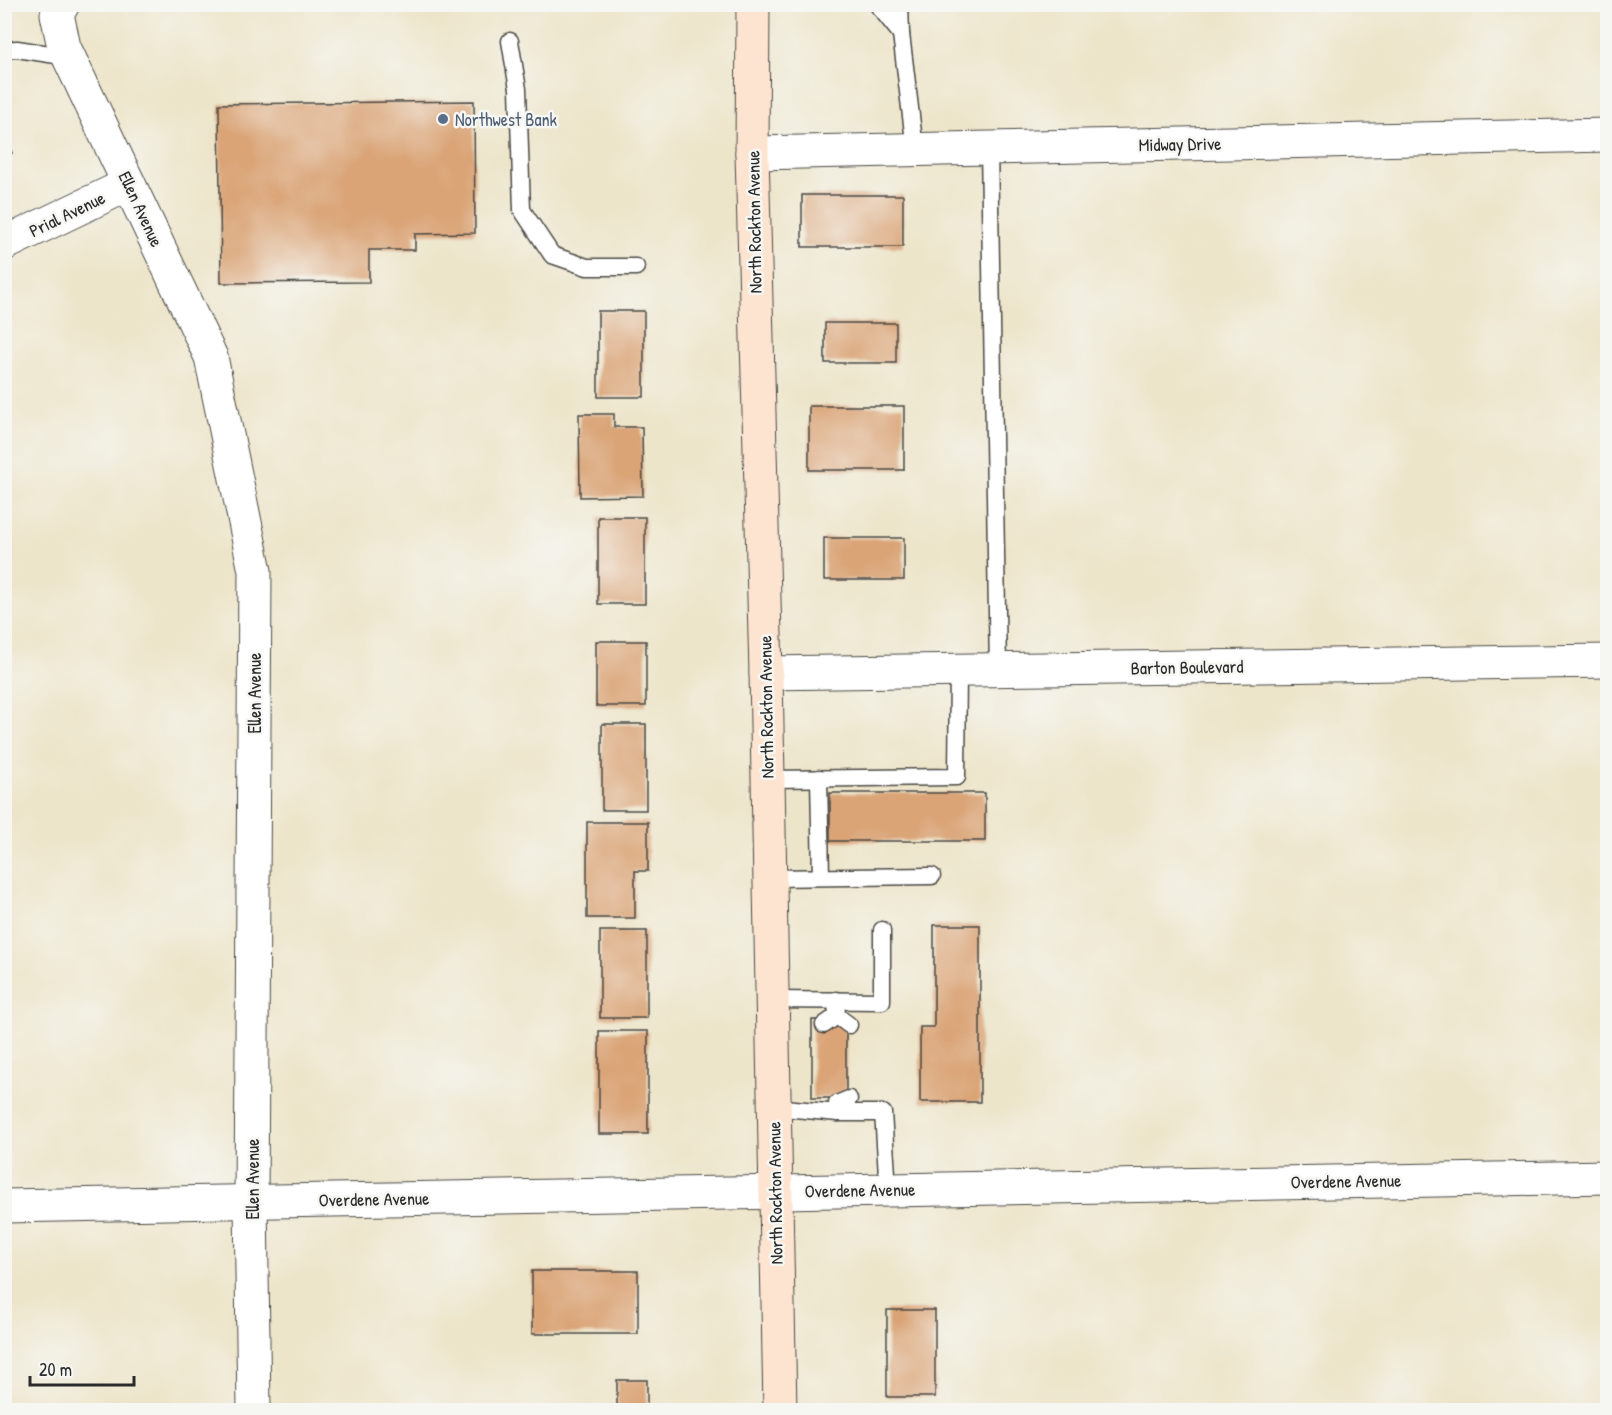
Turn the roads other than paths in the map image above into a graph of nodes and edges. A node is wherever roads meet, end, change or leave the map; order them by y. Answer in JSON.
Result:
{"nodes":[{"id":1,"x":753,"y":4,"type":"edge"},
{"id":2,"x":877,"y":4,"type":"edge"},
{"id":3,"x":900,"y":4,"type":"edge"},
{"id":4,"x":60,"y":9,"type":"edge"},
{"id":5,"x":901,"y":34,"type":"junction"},
{"id":6,"x":510,"y":41,"type":"dead end"},
{"id":7,"x":4,"y":50,"type":"edge"},
{"id":8,"x":69,"y":57,"type":"junction"},
{"id":9,"x":1608,"y":135,"type":"edge"},
{"id":10,"x":988,"y":148,"type":"junction"},
{"id":11,"x":915,"y":149,"type":"junction"},
{"id":12,"x":752,"y":153,"type":"junction"},
{"id":13,"x":129,"y":184,"type":"junction"},
{"id":14,"x":4,"y":244,"type":"edge"},
{"id":15,"x":636,"y":267,"type":"dead end"},
{"id":16,"x":1608,"y":661,"type":"edge"},
{"id":17,"x":998,"y":670,"type":"junction"},
{"id":18,"x":958,"y":671,"type":"junction"},
{"id":19,"x":766,"y":673,"type":"junction"},
{"id":20,"x":819,"y":778,"type":"junction"},
{"id":21,"x":768,"y":779,"type":"junction"},
{"id":22,"x":820,"y":876,"type":"junction"},
{"id":23,"x":932,"y":876,"type":"dead end"},
{"id":24,"x":769,"y":878,"type":"junction"},
{"id":25,"x":882,"y":930,"type":"dead end"},
{"id":26,"x":772,"y":1000,"type":"junction"},
{"id":27,"x":773,"y":1107,"type":"junction"},
{"id":28,"x":1608,"y":1177,"type":"edge"},
{"id":29,"x":888,"y":1190,"type":"junction"},
{"id":30,"x":775,"y":1191,"type":"junction"},
{"id":31,"x":251,"y":1202,"type":"junction"},
{"id":32,"x":4,"y":1206,"type":"edge"},
{"id":33,"x":254,"y":1410,"type":"edge"},
{"id":34,"x":780,"y":1410,"type":"edge"}],
"edges":[{"from":1,"to":12,"type":"main road","name":"North Rockton Avenue"},
{"from":2,"to":5,"type":"lane"},
{"from":3,"to":5,"type":"lane"},
{"from":4,"to":8,"type":"street","name":"Ellen Avenue"},
{"from":5,"to":11,"type":"lane"},
{"from":6,"to":15,"type":"lane"},
{"from":7,"to":8,"type":"lane"},
{"from":8,"to":13,"type":"street","name":"Ellen Avenue"},
{"from":9,"to":10,"type":"street","name":"Midway Drive"},
{"from":10,"to":11,"type":"street","name":"Midway Drive"},
{"from":10,"to":17,"type":"lane"},
{"from":11,"to":12,"type":"street","name":"Midway Drive"},
{"from":12,"to":19,"type":"main road","name":"North Rockton Avenue"},
{"from":13,"to":14,"type":"street","name":"Prial Avenue"},
{"from":13,"to":31,"type":"street","name":"Ellen Avenue"},
{"from":16,"to":17,"type":"street","name":"Barton Boulevard"},
{"from":17,"to":18,"type":"street","name":"Barton Boulevard"},
{"from":18,"to":19,"type":"street","name":"Barton Boulevard"},
{"from":18,"to":20,"type":"lane"},
{"from":19,"to":21,"type":"main road","name":"North Rockton Avenue"},
{"from":20,"to":21,"type":"lane"},
{"from":20,"to":22,"type":"lane"},
{"from":21,"to":24,"type":"main road","name":"North Rockton Avenue"},
{"from":22,"to":23,"type":"lane"},
{"from":22,"to":24,"type":"lane"},
{"from":24,"to":26,"type":"main road","name":"North Rockton Avenue"},
{"from":25,"to":26,"type":"lane"},
{"from":26,"to":27,"type":"main road","name":"North Rockton Avenue"},
{"from":27,"to":29,"type":"lane"},
{"from":27,"to":30,"type":"main road","name":"North Rockton Avenue"},
{"from":28,"to":29,"type":"street","name":"Overdene Avenue"},
{"from":29,"to":30,"type":"street","name":"Overdene Avenue"},
{"from":30,"to":31,"type":"street","name":"Overdene Avenue"},
{"from":30,"to":34,"type":"main road","name":"North Rockton Avenue"},
{"from":31,"to":32,"type":"street","name":"Overdene Avenue"},
{"from":31,"to":33,"type":"street","name":"Ellen Avenue"}]}
